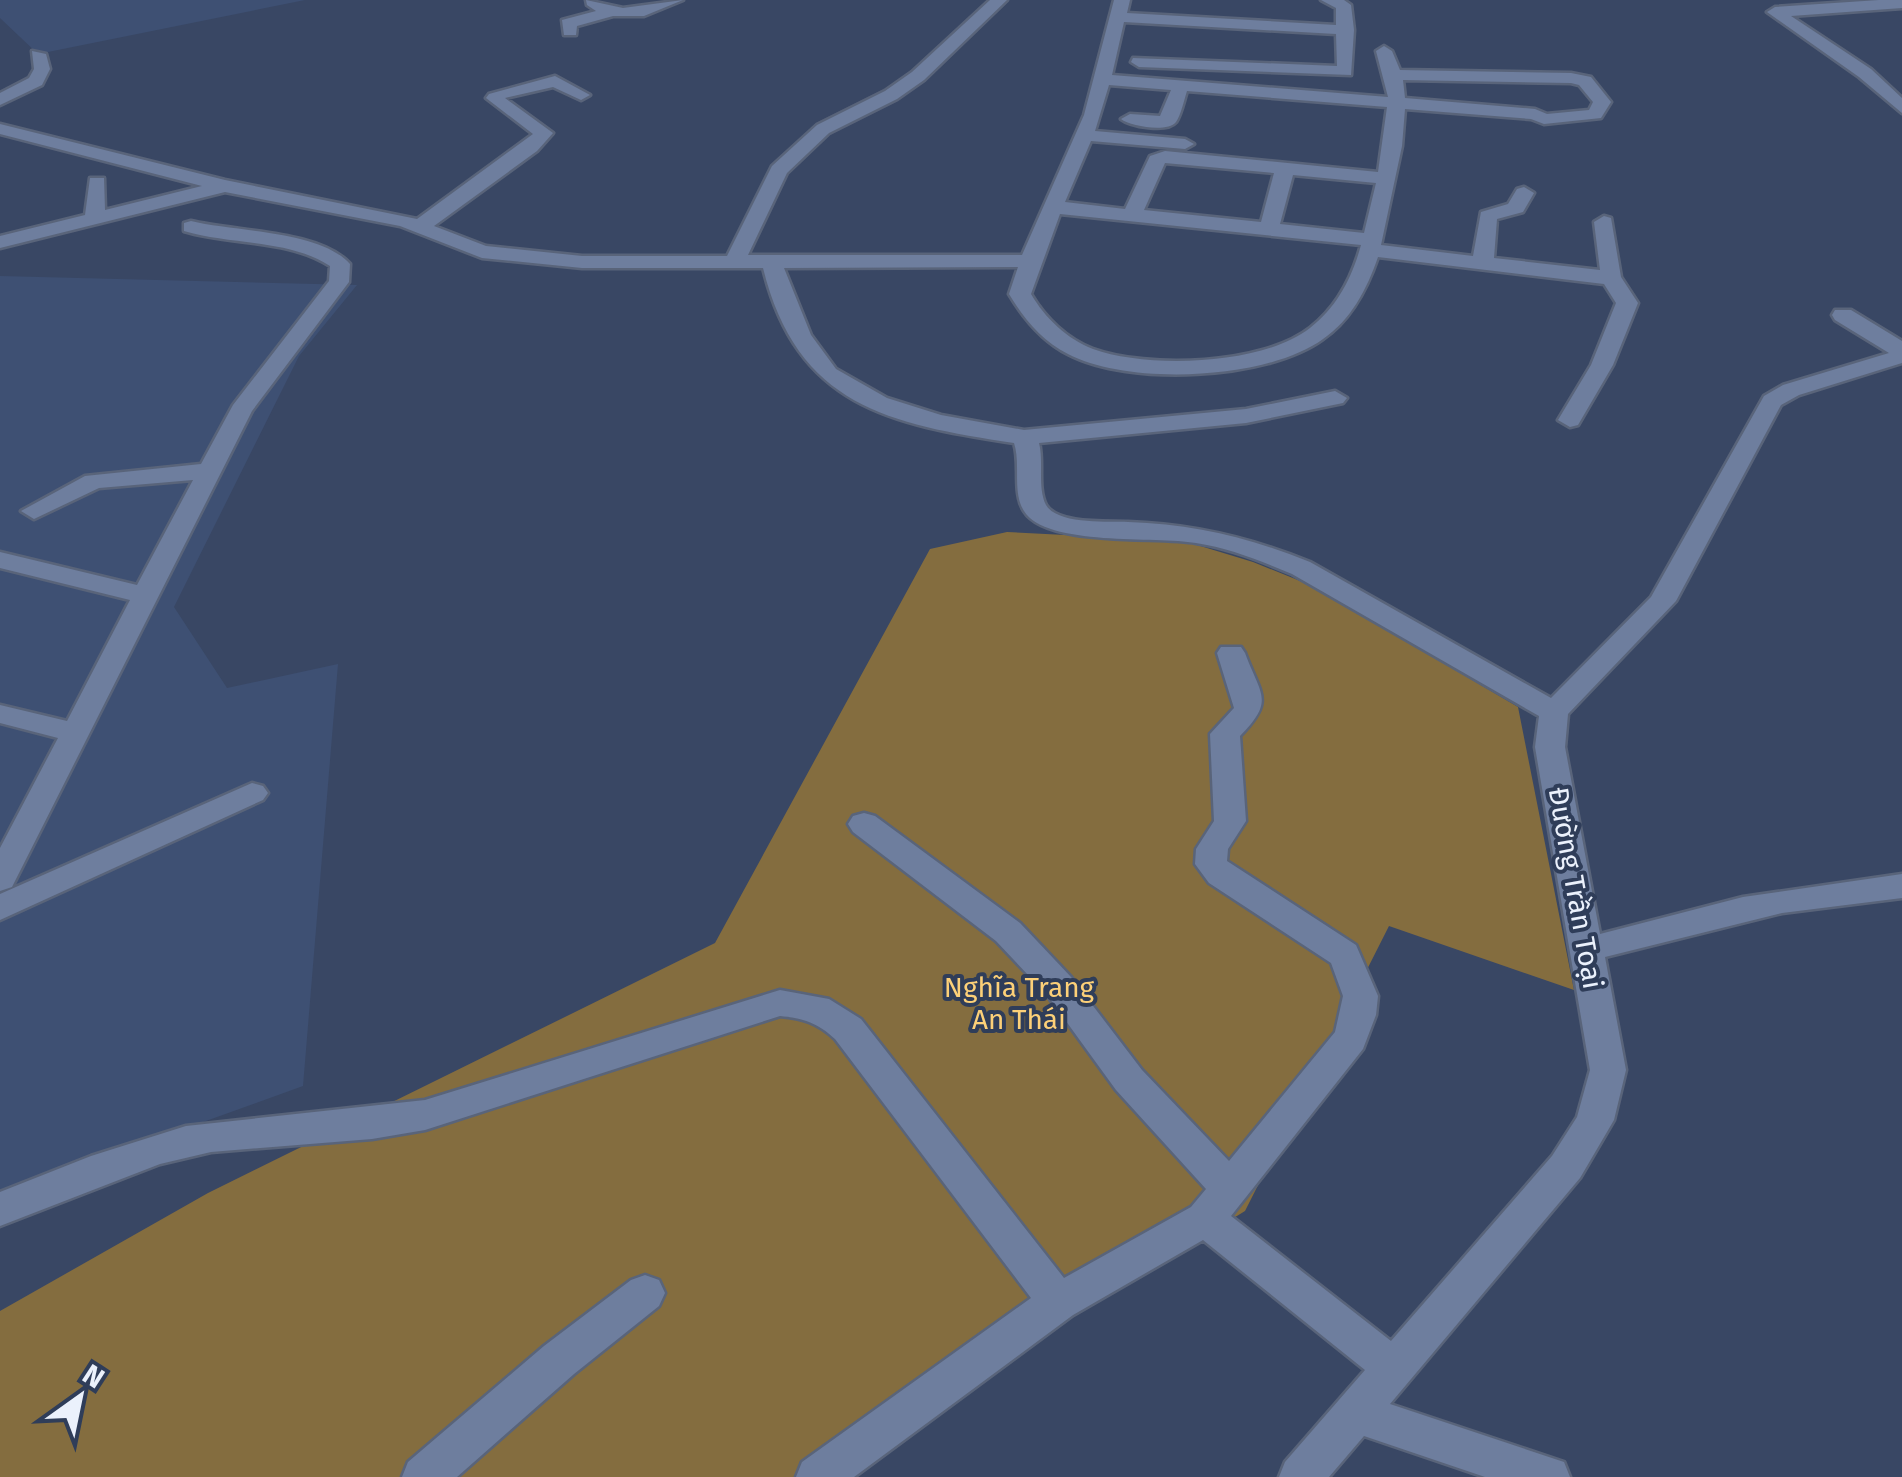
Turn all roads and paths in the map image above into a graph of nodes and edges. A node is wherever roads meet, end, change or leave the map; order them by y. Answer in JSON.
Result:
{"nodes":[{"id":1,"x":674,"y":0,"type":"edge"},
{"id":2,"x":999,"y":0,"type":"edge"},
{"id":3,"x":1329,"y":0,"type":"edge"},
{"id":4,"x":592,"y":2,"type":"edge"},
{"id":5,"x":1852,"y":3,"type":"edge"},
{"id":6,"x":1902,"y":3,"type":"edge"},
{"id":7,"x":1790,"y":6,"type":"edge"},
{"id":8,"x":1119,"y":9,"type":"edge"},
{"id":9,"x":614,"y":11,"type":"junction"},
{"id":10,"x":1346,"y":30,"type":"junction"},
{"id":11,"x":570,"y":32,"type":"dead end"},
{"id":12,"x":1384,"y":51,"type":"dead end"},
{"id":13,"x":38,"y":54,"type":"dead end"},
{"id":14,"x":1103,"y":69,"type":"junction"},
{"id":15,"x":1394,"y":74,"type":"junction"},
{"id":16,"x":1524,"y":75,"type":"junction"},
{"id":17,"x":1181,"y":85,"type":"junction"},
{"id":18,"x":582,"y":95,"type":"dead end"},
{"id":19,"x":0,"y":100,"type":"edge"},
{"id":20,"x":1902,"y":108,"type":"edge"},
{"id":21,"x":1306,"y":110,"type":"dead end"},
{"id":22,"x":1396,"y":111,"type":"junction"},
{"id":23,"x":1534,"y":114,"type":"junction"},
{"id":24,"x":1093,"y":116,"type":"junction"},
{"id":25,"x":0,"y":130,"type":"edge"},
{"id":26,"x":1084,"y":135,"type":"junction"},
{"id":27,"x":1348,"y":159,"type":"dead end"},
{"id":28,"x":1285,"y":168,"type":"junction"},
{"id":29,"x":1386,"y":178,"type":"junction"},
{"id":30,"x":97,"y":182,"type":"dead end"},
{"id":31,"x":225,"y":186,"type":"junction"},
{"id":32,"x":1524,"y":194,"type":"dead end"},
{"id":33,"x":1053,"y":207,"type":"junction"},
{"id":34,"x":1132,"y":215,"type":"junction"},
{"id":35,"x":95,"y":219,"type":"junction"},
{"id":36,"x":1604,"y":222,"type":"dead end"},
{"id":37,"x":420,"y":226,"type":"junction"},
{"id":38,"x":191,"y":227,"type":"dead end"},
{"id":39,"x":1268,"y":229,"type":"junction"},
{"id":40,"x":0,"y":242,"type":"edge"},
{"id":41,"x":1373,"y":245,"type":"junction"},
{"id":42,"x":774,"y":260,"type":"junction"},
{"id":43,"x":735,"y":261,"type":"junction"},
{"id":44,"x":1030,"y":261,"type":"junction"},
{"id":45,"x":1484,"y":262,"type":"junction"},
{"id":46,"x":1611,"y":278,"type":"junction"},
{"id":47,"x":1843,"y":315,"type":"dead end"},
{"id":48,"x":1902,"y":354,"type":"edge"},
{"id":49,"x":1334,"y":398,"type":"dead end"},
{"id":50,"x":1570,"y":420,"type":"dead end"},
{"id":51,"x":1024,"y":436,"type":"junction"},
{"id":52,"x":209,"y":471,"type":"junction"},
{"id":53,"x":34,"y":511,"type":"dead end"},
{"id":54,"x":0,"y":560,"type":"edge"},
{"id":55,"x":147,"y":596,"type":"junction"},
{"id":56,"x":1231,"y":653,"type":"dead end"},
{"id":57,"x":1554,"y":712,"type":"junction"},
{"id":58,"x":0,"y":714,"type":"edge"},
{"id":59,"x":78,"y":733,"type":"junction"},
{"id":60,"x":252,"y":793,"type":"dead end"},
{"id":61,"x":864,"y":824,"type":"dead end"},
{"id":62,"x":0,"y":879,"type":"edge"},
{"id":63,"x":1902,"y":886,"type":"edge"},
{"id":64,"x":0,"y":908,"type":"edge"},
{"id":65,"x":1587,"y":950,"type":"junction"},
{"id":66,"x":1217,"y":1204,"type":"junction"},
{"id":67,"x":0,"y":1210,"type":"edge"},
{"id":68,"x":645,"y":1293,"type":"dead end"},
{"id":69,"x":1058,"y":1302,"type":"junction"},
{"id":70,"x":1394,"y":1368,"type":"junction"},
{"id":71,"x":1355,"y":1413,"type":"junction"},
{"id":72,"x":424,"y":1477,"type":"edge"},
{"id":73,"x":818,"y":1477,"type":"edge"},
{"id":74,"x":1301,"y":1477,"type":"edge"},
{"id":75,"x":1548,"y":1477,"type":"edge"}],
"edges":[{"from":1,"to":9,"type":"street"},
{"from":2,"to":43,"type":"street"},
{"from":3,"to":10,"type":"street"},
{"from":4,"to":9,"type":"street"},
{"from":5,"to":6,"type":"street"},
{"from":5,"to":7,"type":"street"},
{"from":7,"to":20,"type":"street"},
{"from":8,"to":10,"type":"street"},
{"from":8,"to":14,"type":"street"},
{"from":9,"to":11,"type":"street"},
{"from":10,"to":14,"type":"street"},
{"from":12,"to":15,"type":"street"},
{"from":13,"to":19,"type":"street"},
{"from":14,"to":17,"type":"street"},
{"from":14,"to":24,"type":"street"},
{"from":15,"to":16,"type":"street"},
{"from":15,"to":22,"type":"street"},
{"from":16,"to":23,"type":"street"},
{"from":16,"to":23,"type":"street"},
{"from":17,"to":22,"type":"street"},
{"from":17,"to":24,"type":"street"},
{"from":18,"to":37,"type":"street"},
{"from":21,"to":22,"type":"street"},
{"from":22,"to":23,"type":"street"},
{"from":22,"to":29,"type":"street"},
{"from":24,"to":26,"type":"street"},
{"from":25,"to":31,"type":"street"},
{"from":26,"to":27,"type":"street"},
{"from":26,"to":33,"type":"street"},
{"from":28,"to":29,"type":"street"},
{"from":28,"to":34,"type":"street"},
{"from":28,"to":39,"type":"street"},
{"from":29,"to":41,"type":"street"},
{"from":30,"to":35,"type":"street"},
{"from":31,"to":35,"type":"street"},
{"from":31,"to":37,"type":"street"},
{"from":32,"to":45,"type":"street"},
{"from":33,"to":34,"type":"street"},
{"from":33,"to":44,"type":"street"},
{"from":34,"to":39,"type":"street"},
{"from":35,"to":40,"type":"street"},
{"from":36,"to":46,"type":"street"},
{"from":37,"to":43,"type":"street"},
{"from":38,"to":52,"type":"street"},
{"from":39,"to":41,"type":"street"},
{"from":41,"to":44,"type":"street"},
{"from":41,"to":45,"type":"street"},
{"from":42,"to":43,"type":"street"},
{"from":42,"to":44,"type":"street"},
{"from":42,"to":51,"type":"street"},
{"from":45,"to":46,"type":"street"},
{"from":46,"to":50,"type":"street"},
{"from":47,"to":48,"type":"street"},
{"from":48,"to":57,"type":"street"},
{"from":49,"to":51,"type":"street"},
{"from":51,"to":57,"type":"street"},
{"from":52,"to":53,"type":"street"},
{"from":52,"to":55,"type":"street"},
{"from":54,"to":55,"type":"street"},
{"from":55,"to":59,"type":"street"},
{"from":56,"to":66,"type":"street"},
{"from":57,"to":65,"type":"street","name":"Đường Trần Toại"},
{"from":58,"to":59,"type":"street"},
{"from":59,"to":62,"type":"street"},
{"from":60,"to":64,"type":"street"},
{"from":61,"to":66,"type":"street"},
{"from":63,"to":65,"type":"street"},
{"from":65,"to":70,"type":"street","name":"Đường Trần Toại"},
{"from":66,"to":69,"type":"street"},
{"from":66,"to":70,"type":"street"},
{"from":67,"to":69,"type":"street"},
{"from":68,"to":72,"type":"street"},
{"from":69,"to":73,"type":"street"},
{"from":70,"to":71,"type":"street","name":"Đường Trần Toại"},
{"from":71,"to":74,"type":"street","name":"Đường Trần Toại"},
{"from":71,"to":75,"type":"street"}]}
